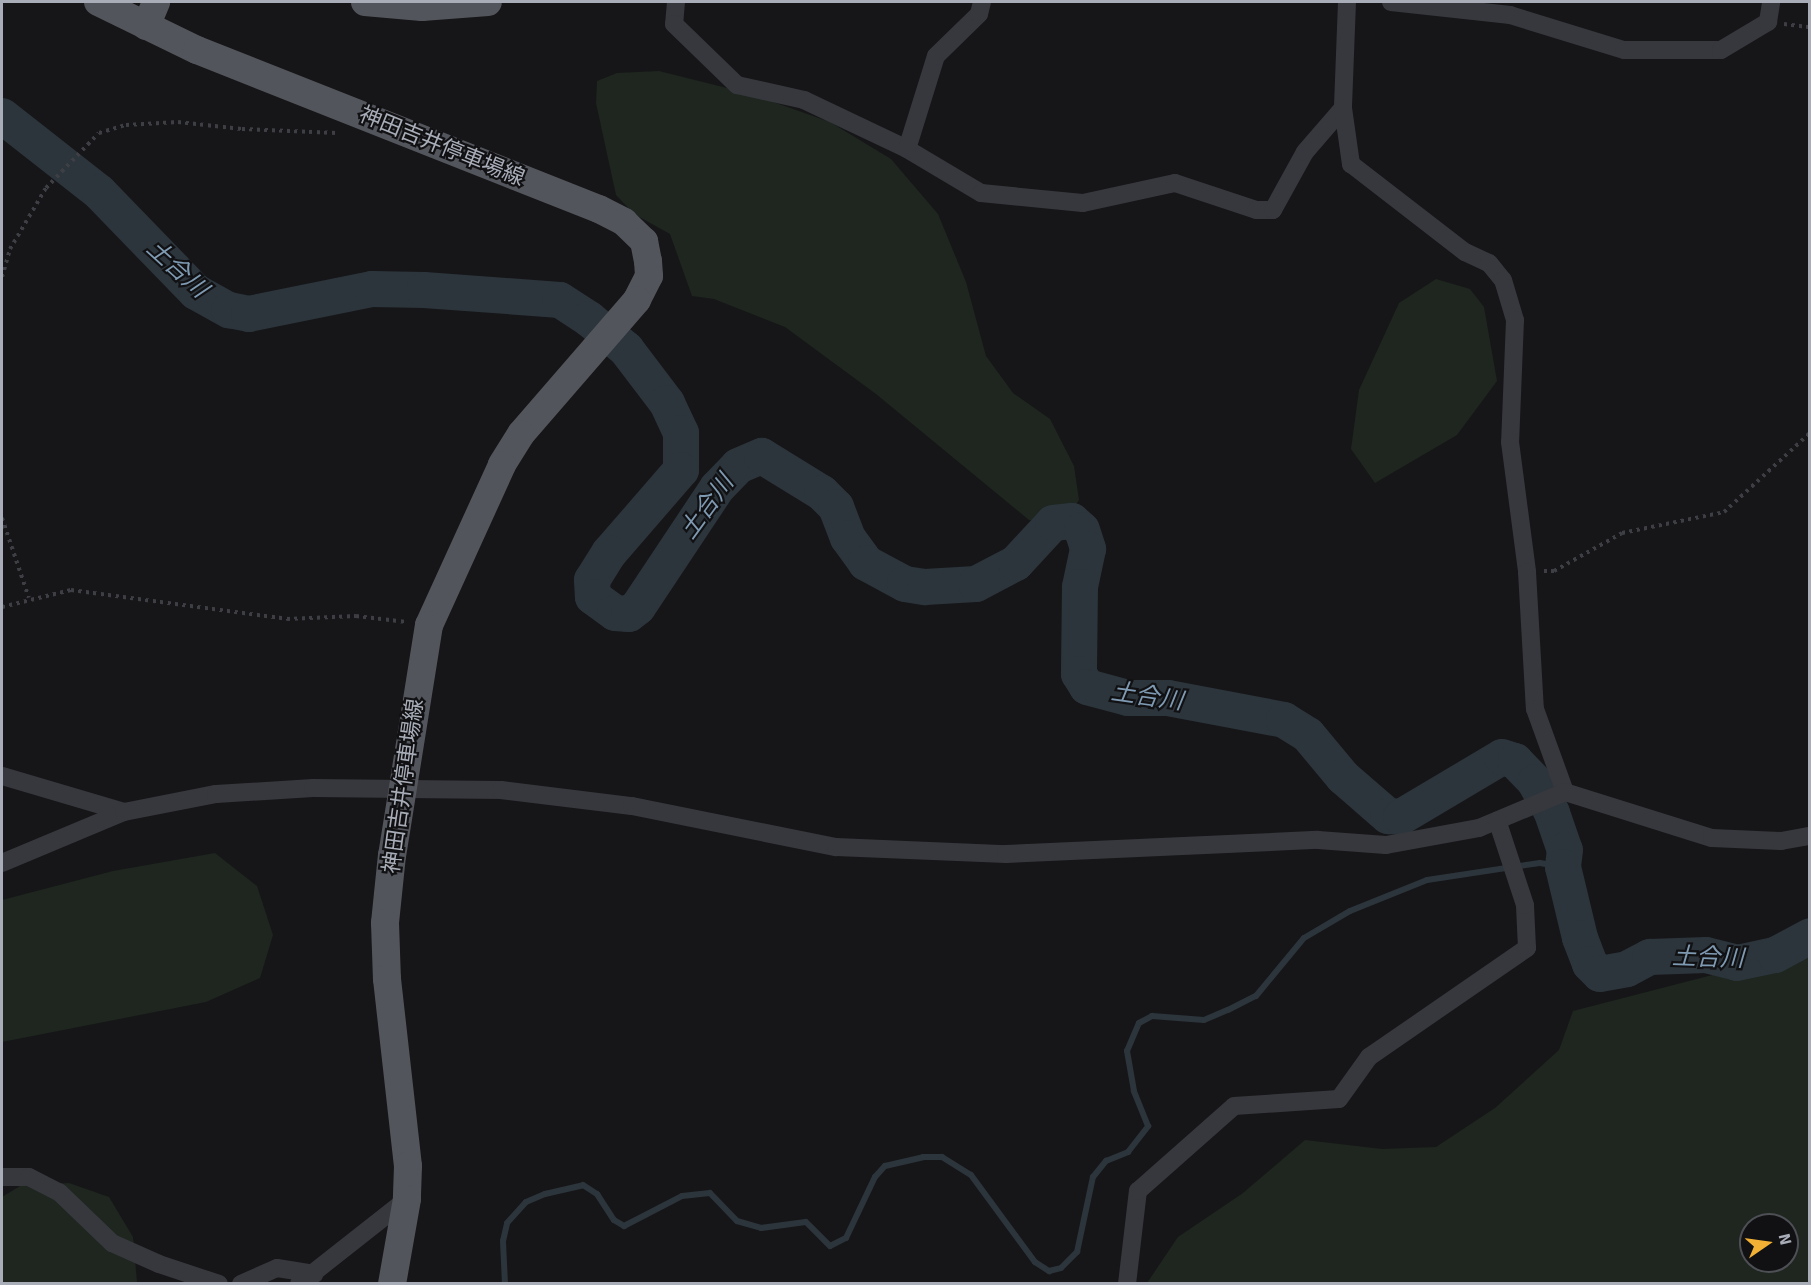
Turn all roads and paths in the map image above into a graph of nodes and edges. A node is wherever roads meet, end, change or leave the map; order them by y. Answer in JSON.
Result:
{"nodes":[{"id":1,"x":98,"y":2,"type":"edge"},
{"id":2,"x":365,"y":2,"type":"edge"},
{"id":3,"x":488,"y":2,"type":"edge"},
{"id":4,"x":676,"y":2,"type":"edge"},
{"id":5,"x":982,"y":2,"type":"edge"},
{"id":6,"x":1347,"y":2,"type":"edge"},
{"id":7,"x":1391,"y":2,"type":"edge"},
{"id":8,"x":1771,"y":2,"type":"edge"},
{"id":9,"x":151,"y":14,"type":"edge"},
{"id":10,"x":1343,"y":108,"type":"junction"},
{"id":11,"x":341,"y":133,"type":"dead end"},
{"id":12,"x":908,"y":149,"type":"junction"},
{"id":13,"x":2,"y":277,"type":"edge"},
{"id":14,"x":1809,"y":433,"type":"edge"},
{"id":15,"x":2,"y":518,"type":"edge"},
{"id":16,"x":1527,"y":572,"type":"junction"},
{"id":17,"x":29,"y":598,"type":"junction"},
{"id":18,"x":2,"y":607,"type":"edge"},
{"id":19,"x":429,"y":625,"type":"junction"},
{"id":20,"x":2,"y":776,"type":"edge"},
{"id":21,"x":402,"y":786,"type":"junction"},
{"id":22,"x":1565,"y":792,"type":"junction"},
{"id":23,"x":123,"y":812,"type":"junction"},
{"id":24,"x":1497,"y":820,"type":"junction"},
{"id":25,"x":1809,"y":836,"type":"edge"},
{"id":26,"x":2,"y":863,"type":"edge"},
{"id":27,"x":2,"y":1177,"type":"edge"},
{"id":28,"x":407,"y":1199,"type":"junction"},
{"id":29,"x":315,"y":1274,"type":"junction"},
{"id":30,"x":219,"y":1284,"type":"edge"},
{"id":31,"x":241,"y":1284,"type":"edge"},
{"id":32,"x":299,"y":1284,"type":"edge"},
{"id":33,"x":392,"y":1284,"type":"edge"},
{"id":34,"x":1127,"y":1284,"type":"edge"}],
"edges":[{"from":1,"to":9,"type":"main road","name":"神田吉井停車場線"},
{"from":2,"to":3,"type":"main road"},
{"from":4,"to":12,"type":"street"},
{"from":5,"to":12,"type":"street"},
{"from":6,"to":10,"type":"street"},
{"from":7,"to":8,"type":"street"},
{"from":9,"to":19,"type":"main road","name":"神田吉井停車場線"},
{"from":10,"to":12,"type":"street"},
{"from":10,"to":16,"type":"street"},
{"from":11,"to":13,"type":"path"},
{"from":14,"to":16,"type":"path"},
{"from":15,"to":17,"type":"path"},
{"from":16,"to":22,"type":"street"},
{"from":17,"to":18,"type":"path"},
{"from":17,"to":19,"type":"path"},
{"from":19,"to":21,"type":"main road","name":"神田吉井停車場線"},
{"from":20,"to":23,"type":"street"},
{"from":21,"to":23,"type":"street"},
{"from":21,"to":24,"type":"street"},
{"from":21,"to":28,"type":"main road","name":"神田吉井停車場線"},
{"from":22,"to":24,"type":"street"},
{"from":22,"to":25,"type":"street"},
{"from":23,"to":26,"type":"street"},
{"from":24,"to":34,"type":"street"},
{"from":27,"to":30,"type":"street"},
{"from":28,"to":29,"type":"street"},
{"from":28,"to":33,"type":"main road","name":"神田吉井停車場線"},
{"from":29,"to":31,"type":"street"},
{"from":29,"to":32,"type":"street"}]}
